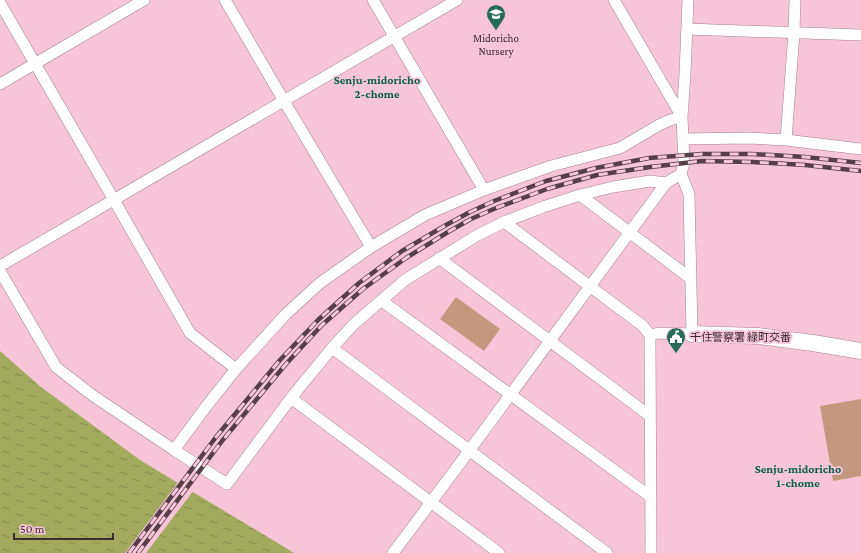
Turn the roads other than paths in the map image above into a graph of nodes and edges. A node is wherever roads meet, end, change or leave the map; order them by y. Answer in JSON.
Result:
{"nodes":[{"id":1,"x":144,"y":0,"type":"edge"},
{"id":2,"x":225,"y":0,"type":"edge"},
{"id":3,"x":373,"y":0,"type":"edge"},
{"id":4,"x":457,"y":0,"type":"edge"},
{"id":5,"x":614,"y":0,"type":"edge"},
{"id":6,"x":688,"y":0,"type":"edge"},
{"id":7,"x":794,"y":0,"type":"edge"},
{"id":8,"x":0,"y":3,"type":"edge"},
{"id":9,"x":687,"y":29,"type":"junction"},
{"id":10,"x":794,"y":33,"type":"junction"},
{"id":11,"x":861,"y":35,"type":"edge"},
{"id":12,"x":394,"y":36,"type":"junction"},
{"id":13,"x":35,"y":64,"type":"junction"},
{"id":14,"x":0,"y":84,"type":"edge"},
{"id":15,"x":284,"y":101,"type":"junction"},
{"id":16,"x":682,"y":117,"type":"junction"},
{"id":17,"x":683,"y":139,"type":"junction"},
{"id":18,"x":786,"y":140,"type":"junction"},
{"id":19,"x":861,"y":149,"type":"edge"},
{"id":20,"x":682,"y":174,"type":"junction"},
{"id":21,"x":666,"y":183,"type":"junction"},
{"id":22,"x":484,"y":190,"type":"junction"},
{"id":23,"x":580,"y":195,"type":"junction"},
{"id":24,"x":114,"y":200,"type":"junction"},
{"id":25,"x":504,"y":222,"type":"junction"},
{"id":26,"x":630,"y":233,"type":"junction"},
{"id":27,"x":371,"y":247,"type":"junction"},
{"id":28,"x":438,"y":258,"type":"junction"},
{"id":29,"x":0,"y":266,"type":"edge"},
{"id":30,"x":0,"y":271,"type":"edge"},
{"id":31,"x":690,"y":278,"type":"junction"},
{"id":32,"x":590,"y":286,"type":"junction"},
{"id":33,"x":382,"y":301,"type":"junction"},
{"id":34,"x":692,"y":334,"type":"junction"},
{"id":35,"x":650,"y":335,"type":"junction"},
{"id":36,"x":551,"y":341,"type":"junction"},
{"id":37,"x":332,"y":348,"type":"junction"},
{"id":38,"x":861,"y":350,"type":"edge"},
{"id":39,"x":236,"y":369,"type":"junction"},
{"id":40,"x":511,"y":395,"type":"junction"},
{"id":41,"x":291,"y":398,"type":"junction"},
{"id":42,"x":650,"y":416,"type":"junction"},
{"id":43,"x":174,"y":450,"type":"junction"},
{"id":44,"x":470,"y":450,"type":"junction"},
{"id":45,"x":651,"y":497,"type":"junction"},
{"id":46,"x":431,"y":503,"type":"junction"},
{"id":47,"x":393,"y":553,"type":"edge"},
{"id":48,"x":499,"y":553,"type":"edge"},
{"id":49,"x":607,"y":553,"type":"edge"},
{"id":50,"x":651,"y":553,"type":"edge"}],
"edges":[{"from":1,"to":13,"type":"street"},
{"from":2,"to":15,"type":"street"},
{"from":3,"to":12,"type":"street"},
{"from":4,"to":12,"type":"street"},
{"from":5,"to":16,"type":"street"},
{"from":6,"to":9,"type":"street"},
{"from":7,"to":10,"type":"street"},
{"from":8,"to":13,"type":"street"},
{"from":9,"to":10,"type":"street"},
{"from":9,"to":16,"type":"street"},
{"from":10,"to":11,"type":"street"},
{"from":10,"to":18,"type":"street"},
{"from":12,"to":15,"type":"street"},
{"from":12,"to":22,"type":"street"},
{"from":13,"to":14,"type":"street"},
{"from":13,"to":24,"type":"street"},
{"from":15,"to":24,"type":"street"},
{"from":15,"to":27,"type":"street"},
{"from":16,"to":17,"type":"street"},
{"from":16,"to":22,"type":"street"},
{"from":17,"to":18,"type":"street"},
{"from":17,"to":20,"type":"street"},
{"from":18,"to":19,"type":"street"},
{"from":20,"to":21,"type":"street"},
{"from":20,"to":31,"type":"street"},
{"from":21,"to":23,"type":"street"},
{"from":21,"to":26,"type":"street"},
{"from":22,"to":27,"type":"street"},
{"from":23,"to":25,"type":"street"},
{"from":23,"to":26,"type":"street"},
{"from":24,"to":29,"type":"street"},
{"from":24,"to":39,"type":"street"},
{"from":25,"to":28,"type":"street"},
{"from":25,"to":32,"type":"street"},
{"from":26,"to":31,"type":"street"},
{"from":26,"to":32,"type":"street"},
{"from":27,"to":39,"type":"street"},
{"from":28,"to":33,"type":"street"},
{"from":28,"to":36,"type":"street"},
{"from":30,"to":43,"type":"street"},
{"from":31,"to":34,"type":"street"},
{"from":32,"to":35,"type":"street"},
{"from":32,"to":36,"type":"street"},
{"from":33,"to":37,"type":"street"},
{"from":33,"to":40,"type":"street"},
{"from":34,"to":35,"type":"street"},
{"from":34,"to":38,"type":"street"},
{"from":35,"to":42,"type":"street"},
{"from":36,"to":40,"type":"street"},
{"from":36,"to":42,"type":"street"},
{"from":37,"to":41,"type":"street"},
{"from":37,"to":44,"type":"street"},
{"from":39,"to":43,"type":"street"},
{"from":40,"to":44,"type":"street"},
{"from":40,"to":45,"type":"street"},
{"from":41,"to":43,"type":"street"},
{"from":41,"to":46,"type":"street"},
{"from":42,"to":45,"type":"street"},
{"from":44,"to":46,"type":"street"},
{"from":44,"to":49,"type":"street"},
{"from":45,"to":50,"type":"street"},
{"from":46,"to":47,"type":"street"},
{"from":46,"to":48,"type":"street"}]}
